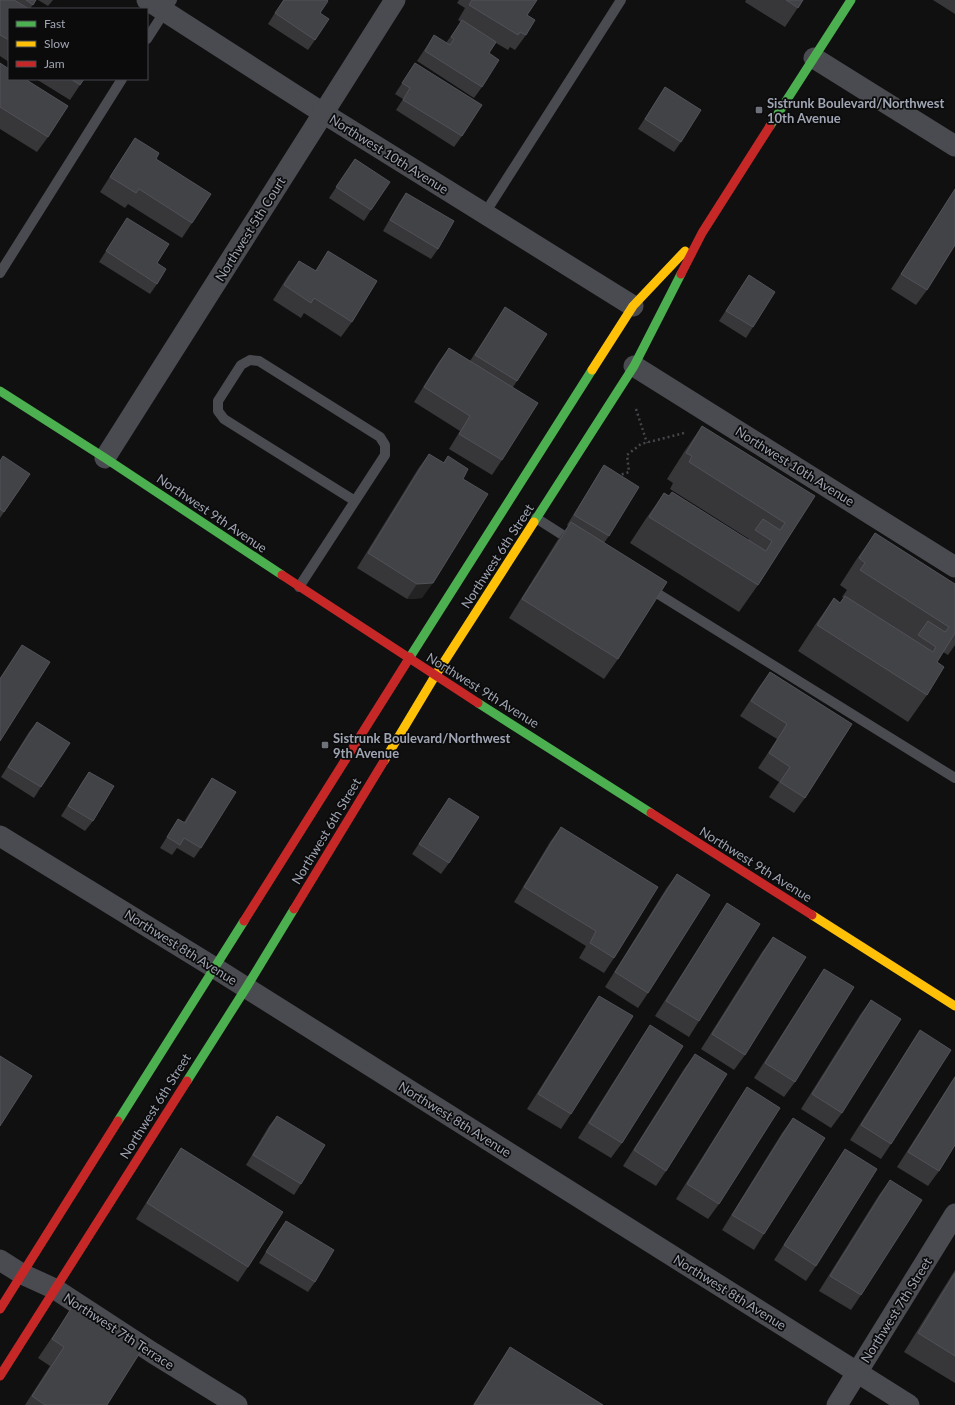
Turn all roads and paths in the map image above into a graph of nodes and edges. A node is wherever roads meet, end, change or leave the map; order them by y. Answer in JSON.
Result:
{"nodes":[{"id":1,"x":147,"y":0,"type":"edge"},
{"id":2,"x":395,"y":0,"type":"edge"},
{"id":3,"x":621,"y":0,"type":"edge"},
{"id":4,"x":851,"y":0,"type":"edge"},
{"id":5,"x":168,"y":6,"type":"edge"},
{"id":6,"x":148,"y":37,"type":"edge"},
{"id":7,"x":814,"y":58,"type":"junction"},
{"id":8,"x":121,"y":80,"type":"edge"},
{"id":9,"x":323,"y":113,"type":"junction"},
{"id":10,"x":955,"y":146,"type":"edge"},
{"id":11,"x":485,"y":213,"type":"junction"},
{"id":12,"x":702,"y":233,"type":"junction"},
{"id":13,"x":0,"y":273,"type":"edge"},
{"id":14,"x":633,"y":306,"type":"junction"},
{"id":15,"x":634,"y":366,"type":"junction"},
{"id":16,"x":0,"y":391,"type":"edge"},
{"id":17,"x":636,"y":408,"type":"dead end"},
{"id":18,"x":684,"y":433,"type":"dead end"},
{"id":19,"x":647,"y":443,"type":"junction"},
{"id":20,"x":105,"y":458,"type":"junction"},
{"id":21,"x":610,"y":474,"type":"edge"},
{"id":22,"x":355,"y":501,"type":"junction"},
{"id":23,"x":536,"y":518,"type":"junction"},
{"id":24,"x":579,"y":545,"type":"edge"},
{"id":25,"x":955,"y":567,"type":"edge"},
{"id":26,"x":638,"y":582,"type":"edge"},
{"id":27,"x":300,"y":586,"type":"junction"},
{"id":28,"x":409,"y":659,"type":"junction"},
{"id":29,"x":435,"y":676,"type":"junction"},
{"id":30,"x":955,"y":778,"type":"edge"},
{"id":31,"x":0,"y":836,"type":"edge"},
{"id":32,"x":215,"y":968,"type":"junction"},
{"id":33,"x":246,"y":988,"type":"junction"},
{"id":34,"x":955,"y":1006,"type":"edge"},
{"id":35,"x":953,"y":1223,"type":"edge"},
{"id":36,"x":0,"y":1260,"type":"edge"},
{"id":37,"x":22,"y":1274,"type":"junction"},
{"id":38,"x":55,"y":1289,"type":"junction"},
{"id":39,"x":0,"y":1309,"type":"edge"},
{"id":40,"x":858,"y":1373,"type":"junction"},
{"id":41,"x":0,"y":1376,"type":"edge"},
{"id":42,"x":237,"y":1405,"type":"edge"},
{"id":43,"x":837,"y":1405,"type":"edge"},
{"id":44,"x":909,"y":1405,"type":"edge"}],
"edges":[{"from":1,"to":5,"type":"street","name":"Northwest 10th Avenue"},
{"from":2,"to":9,"type":"street","name":"Northwest 5th Court"},
{"from":3,"to":11,"type":"lane"},
{"from":4,"to":7,"type":"street","name":"Northwest 6th Street"},
{"from":5,"to":6,"type":"lane"},
{"from":5,"to":9,"type":"street","name":"Northwest 10th Avenue"},
{"from":7,"to":10,"type":"street"},
{"from":7,"to":12,"type":"street","name":"Northwest 6th Street"},
{"from":8,"to":13,"type":"lane"},
{"from":9,"to":11,"type":"street","name":"Northwest 10th Avenue"},
{"from":9,"to":20,"type":"street","name":"Northwest 5th Court"},
{"from":11,"to":14,"type":"street","name":"Northwest 10th Avenue"},
{"from":12,"to":14,"type":"street","name":"Northwest 6th Street"},
{"from":12,"to":15,"type":"street","name":"Northwest 6th Street"},
{"from":14,"to":28,"type":"street","name":"Northwest 6th Street"},
{"from":15,"to":23,"type":"street","name":"Northwest 6th Street"},
{"from":15,"to":25,"type":"street","name":"Northwest 10th Avenue"},
{"from":16,"to":20,"type":"street","name":"Northwest 9th Avenue"},
{"from":17,"to":19,"type":"path"},
{"from":18,"to":19,"type":"path"},
{"from":19,"to":21,"type":"path"},
{"from":20,"to":27,"type":"street","name":"Northwest 9th Avenue"},
{"from":22,"to":22,"type":"lane"},
{"from":22,"to":27,"type":"lane"},
{"from":23,"to":24,"type":"lane"},
{"from":23,"to":29,"type":"street","name":"Northwest 6th Street"},
{"from":26,"to":30,"type":"lane"},
{"from":27,"to":28,"type":"street","name":"Northwest 9th Avenue"},
{"from":28,"to":29,"type":"street","name":"Northwest 9th Avenue"},
{"from":28,"to":32,"type":"street","name":"Northwest 6th Street"},
{"from":29,"to":33,"type":"street","name":"Northwest 6th Street"},
{"from":29,"to":34,"type":"street","name":"Northwest 9th Avenue"},
{"from":31,"to":32,"type":"street","name":"Northwest 8th Avenue"},
{"from":32,"to":33,"type":"street","name":"Northwest 8th Avenue"},
{"from":32,"to":37,"type":"street","name":"Northwest 6th Street"},
{"from":33,"to":38,"type":"street","name":"Northwest 6th Street"},
{"from":33,"to":40,"type":"street","name":"Northwest 8th Avenue"},
{"from":35,"to":40,"type":"street","name":"Northwest 7th Street"},
{"from":36,"to":37,"type":"street","name":"Northwest 7th Terrace"},
{"from":37,"to":38,"type":"street","name":"Northwest 7th Terrace"},
{"from":37,"to":39,"type":"street","name":"Northwest 6th Street"},
{"from":38,"to":41,"type":"street","name":"Northwest 6th Street"},
{"from":38,"to":42,"type":"street","name":"Northwest 7th Terrace"},
{"from":40,"to":43,"type":"street","name":"Northwest 7th Street"},
{"from":40,"to":44,"type":"street","name":"Northwest 8th Avenue"}]}
